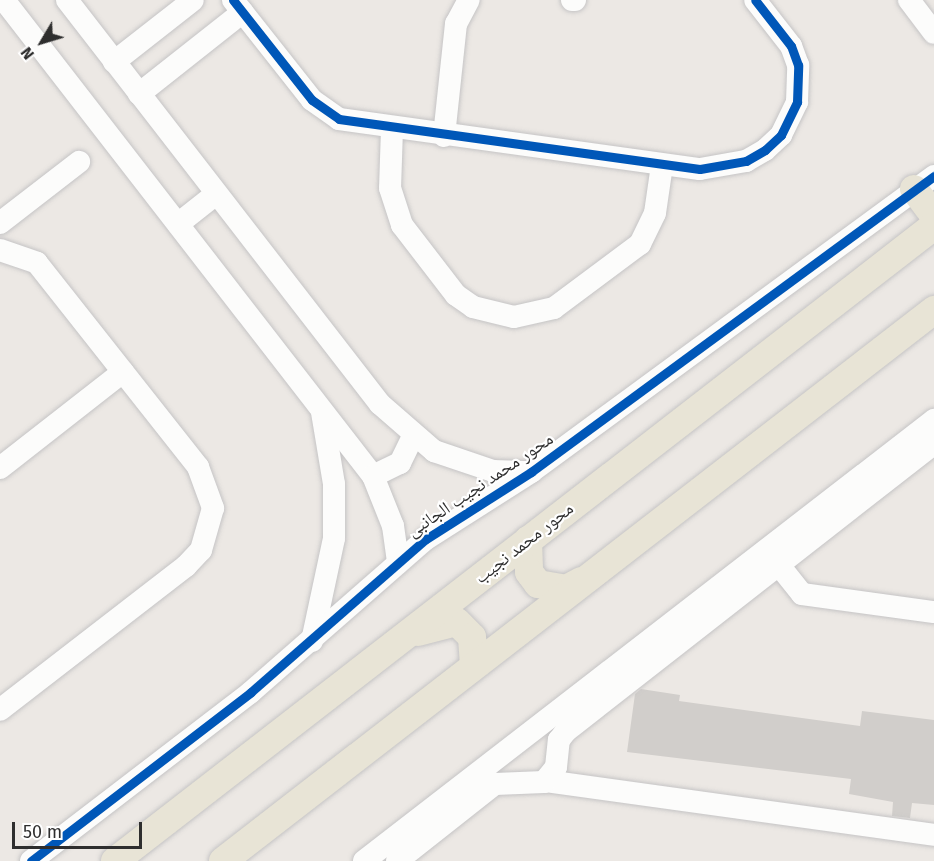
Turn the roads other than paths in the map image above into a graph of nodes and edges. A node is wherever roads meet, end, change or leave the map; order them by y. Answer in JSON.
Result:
{"nodes":[{"id":1,"x":4,"y":0,"type":"edge"},
{"id":2,"x":67,"y":0,"type":"edge"},
{"id":3,"x":193,"y":0,"type":"edge"},
{"id":4,"x":469,"y":0,"type":"edge"},
{"id":5,"x":755,"y":0,"type":"edge"},
{"id":6,"x":909,"y":0,"type":"edge"},
{"id":7,"x":238,"y":6,"type":"edge"},
{"id":8,"x":934,"y":33,"type":"edge"},
{"id":9,"x":114,"y":62,"type":"junction"},
{"id":10,"x":139,"y":94,"type":"junction"},
{"id":11,"x":392,"y":129,"type":"junction"},
{"id":12,"x":444,"y":136,"type":"junction"},
{"id":13,"x":79,"y":162,"type":"dead end"},
{"id":14,"x":662,"y":165,"type":"junction"},
{"id":15,"x":924,"y":183,"type":"edge"},
{"id":16,"x":216,"y":194,"type":"junction"},
{"id":17,"x":934,"y":216,"type":"edge"},
{"id":18,"x":0,"y":223,"type":"edge"},
{"id":19,"x":178,"y":224,"type":"junction"},
{"id":20,"x":934,"y":226,"type":"edge"},
{"id":21,"x":0,"y":249,"type":"edge"},
{"id":22,"x":934,"y":310,"type":"edge"},
{"id":23,"x":123,"y":372,"type":"junction"},
{"id":24,"x":321,"y":404,"type":"junction"},
{"id":25,"x":934,"y":420,"type":"edge"},
{"id":26,"x":413,"y":436,"type":"junction"},
{"id":27,"x":934,"y":444,"type":"edge"},
{"id":28,"x":0,"y":468,"type":"edge"},
{"id":29,"x":531,"y":472,"type":"junction"},
{"id":30,"x":373,"y":476,"type":"junction"},
{"id":31,"x":528,"y":540,"type":"junction"},
{"id":32,"x":772,"y":557,"type":"junction"},
{"id":33,"x":398,"y":563,"type":"junction"},
{"id":34,"x":593,"y":574,"type":"junction"},
{"id":35,"x":934,"y":612,"type":"edge"},
{"id":36,"x":400,"y":640,"type":"junction"},
{"id":37,"x":312,"y":641,"type":"junction"},
{"id":38,"x":474,"y":665,"type":"junction"},
{"id":39,"x":0,"y":710,"type":"edge"},
{"id":40,"x":535,"y":730,"type":"junction"},
{"id":41,"x":556,"y":750,"type":"junction"},
{"id":42,"x":500,"y":757,"type":"junction"},
{"id":43,"x":546,"y":781,"type":"junction"},
{"id":44,"x":514,"y":783,"type":"junction"},
{"id":45,"x":934,"y":836,"type":"edge"},
{"id":46,"x":31,"y":861,"type":"edge"},
{"id":47,"x":116,"y":861,"type":"edge"},
{"id":48,"x":223,"y":861,"type":"edge"},
{"id":49,"x":364,"y":861,"type":"edge"},
{"id":50,"x":397,"y":861,"type":"edge"}],
"edges":[{"from":1,"to":19,"type":"street"},
{"from":2,"to":9,"type":"street"},
{"from":3,"to":9,"type":"street"},
{"from":4,"to":12,"type":"street"},
{"from":5,"to":14,"type":"street"},
{"from":6,"to":8,"type":"street"},
{"from":7,"to":10,"type":"street"},
{"from":7,"to":11,"type":"street"},
{"from":9,"to":10,"type":"street"},
{"from":10,"to":16,"type":"street"},
{"from":11,"to":12,"type":"street"},
{"from":11,"to":14,"type":"street"},
{"from":12,"to":14,"type":"street"},
{"from":13,"to":18,"type":"street"},
{"from":15,"to":17,"type":"main road"},
{"from":15,"to":29,"type":"street","name":"محور محمد نجيب الجانبى"},
{"from":16,"to":19,"type":"street"},
{"from":16,"to":26,"type":"street"},
{"from":19,"to":24,"type":"street"},
{"from":20,"to":31,"type":"main road","name":"محور محمد نجيب"},
{"from":21,"to":23,"type":"street"},
{"from":22,"to":34,"type":"main road"},
{"from":23,"to":28,"type":"street"},
{"from":23,"to":39,"type":"street"},
{"from":24,"to":30,"type":"street"},
{"from":24,"to":37,"type":"street"},
{"from":25,"to":32,"type":"street"},
{"from":26,"to":29,"type":"street"},
{"from":26,"to":30,"type":"street"},
{"from":27,"to":32,"type":"street"},
{"from":29,"to":33,"type":"street","name":"محور محمد نجيب الجانبى"},
{"from":30,"to":33,"type":"street"},
{"from":31,"to":34,"type":"main road"},
{"from":31,"to":36,"type":"main road","name":"محور محمد نجيب"},
{"from":32,"to":35,"type":"street"},
{"from":32,"to":40,"type":"street"},
{"from":32,"to":41,"type":"street"},
{"from":33,"to":37,"type":"street","name":"محور محمد نجيب الجانبى"},
{"from":34,"to":38,"type":"main road"},
{"from":36,"to":38,"type":"main road"},
{"from":36,"to":47,"type":"main road","name":"محور محمد نجيب"},
{"from":37,"to":46,"type":"street","name":"محور محمد نجيب الجانبى"},
{"from":38,"to":48,"type":"main road"},
{"from":40,"to":41,"type":"street"},
{"from":40,"to":42,"type":"street"},
{"from":41,"to":43,"type":"street"},
{"from":42,"to":44,"type":"street"},
{"from":42,"to":49,"type":"street"},
{"from":43,"to":44,"type":"street"},
{"from":43,"to":45,"type":"street"},
{"from":44,"to":50,"type":"street"}]}
